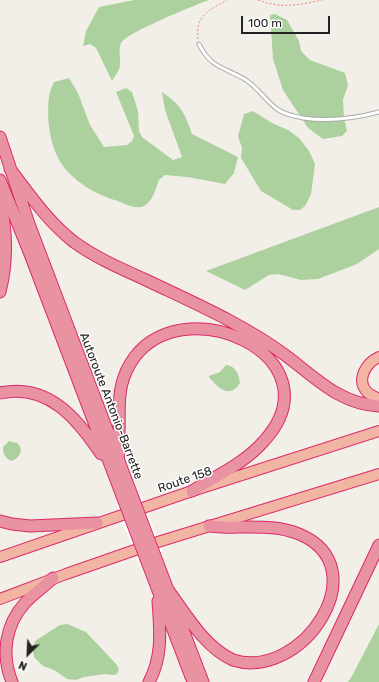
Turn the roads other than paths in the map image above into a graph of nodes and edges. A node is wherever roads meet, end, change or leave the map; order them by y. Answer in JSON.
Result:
{"nodes":[{"id":1,"x":199,"y":44,"type":"road end"},
{"id":2,"x":379,"y":112,"type":"edge"},
{"id":3,"x":0,"y":137,"type":"edge"},
{"id":4,"x":10,"y":169,"type":"junction"},
{"id":5,"x":0,"y":180,"type":"edge"},
{"id":6,"x":0,"y":200,"type":"edge"},
{"id":7,"x":0,"y":292,"type":"edge"},
{"id":8,"x":379,"y":357,"type":"edge"},
{"id":9,"x":0,"y":393,"type":"edge"},
{"id":10,"x":379,"y":399,"type":"edge"},
{"id":11,"x":379,"y":406,"type":"edge"},
{"id":12,"x":379,"y":431,"type":"edge"},
{"id":13,"x":115,"y":465,"type":"junction"},
{"id":14,"x":379,"y":474,"type":"edge"},
{"id":15,"x":192,"y":491,"type":"junction"},
{"id":16,"x":0,"y":521,"type":"edge"},
{"id":17,"x":97,"y":523,"type":"junction"},
{"id":18,"x":209,"y":526,"type":"junction"},
{"id":19,"x":379,"y":545,"type":"edge"},
{"id":20,"x":0,"y":557,"type":"edge"},
{"id":21,"x":53,"y":578,"type":"junction"},
{"id":22,"x":162,"y":589,"type":"junction"},
{"id":23,"x":0,"y":599,"type":"edge"},
{"id":24,"x":12,"y":682,"type":"edge"},
{"id":25,"x":149,"y":682,"type":"edge"},
{"id":26,"x":193,"y":682,"type":"edge"},
{"id":27,"x":203,"y":682,"type":"edge"},
{"id":28,"x":314,"y":682,"type":"edge"}],
"edges":[{"from":1,"to":2,"type":"lane"},
{"from":3,"to":4,"type":"highway","name":"Autoroute Antonio-Barrette"},
{"from":4,"to":11,"type":"highway"},
{"from":4,"to":13,"type":"highway","name":"Autoroute Antonio-Barrette"},
{"from":5,"to":13,"type":"highway","name":"Autoroute Antonio-Barrette"},
{"from":6,"to":7,"type":"highway"},
{"from":8,"to":10,"type":"highway"},
{"from":9,"to":13,"type":"highway"},
{"from":12,"to":15,"type":"highway","name":"Route 158"},
{"from":13,"to":15,"type":"highway"},
{"from":13,"to":22,"type":"highway","name":"Autoroute Antonio-Barrette","bridge":true},
{"from":14,"to":18,"type":"highway"},
{"from":15,"to":17,"type":"highway","name":"Route 158"},
{"from":16,"to":17,"type":"highway"},
{"from":17,"to":20,"type":"highway","name":"Route 158"},
{"from":18,"to":21,"type":"highway"},
{"from":18,"to":22,"type":"highway"},
{"from":19,"to":28,"type":"highway"},
{"from":21,"to":23,"type":"highway"},
{"from":21,"to":24,"type":"highway"},
{"from":22,"to":25,"type":"highway"},
{"from":22,"to":26,"type":"highway","name":"Autoroute Antonio-Barrette"},
{"from":22,"to":27,"type":"highway","name":"Autoroute Antonio-Barrette"}]}
